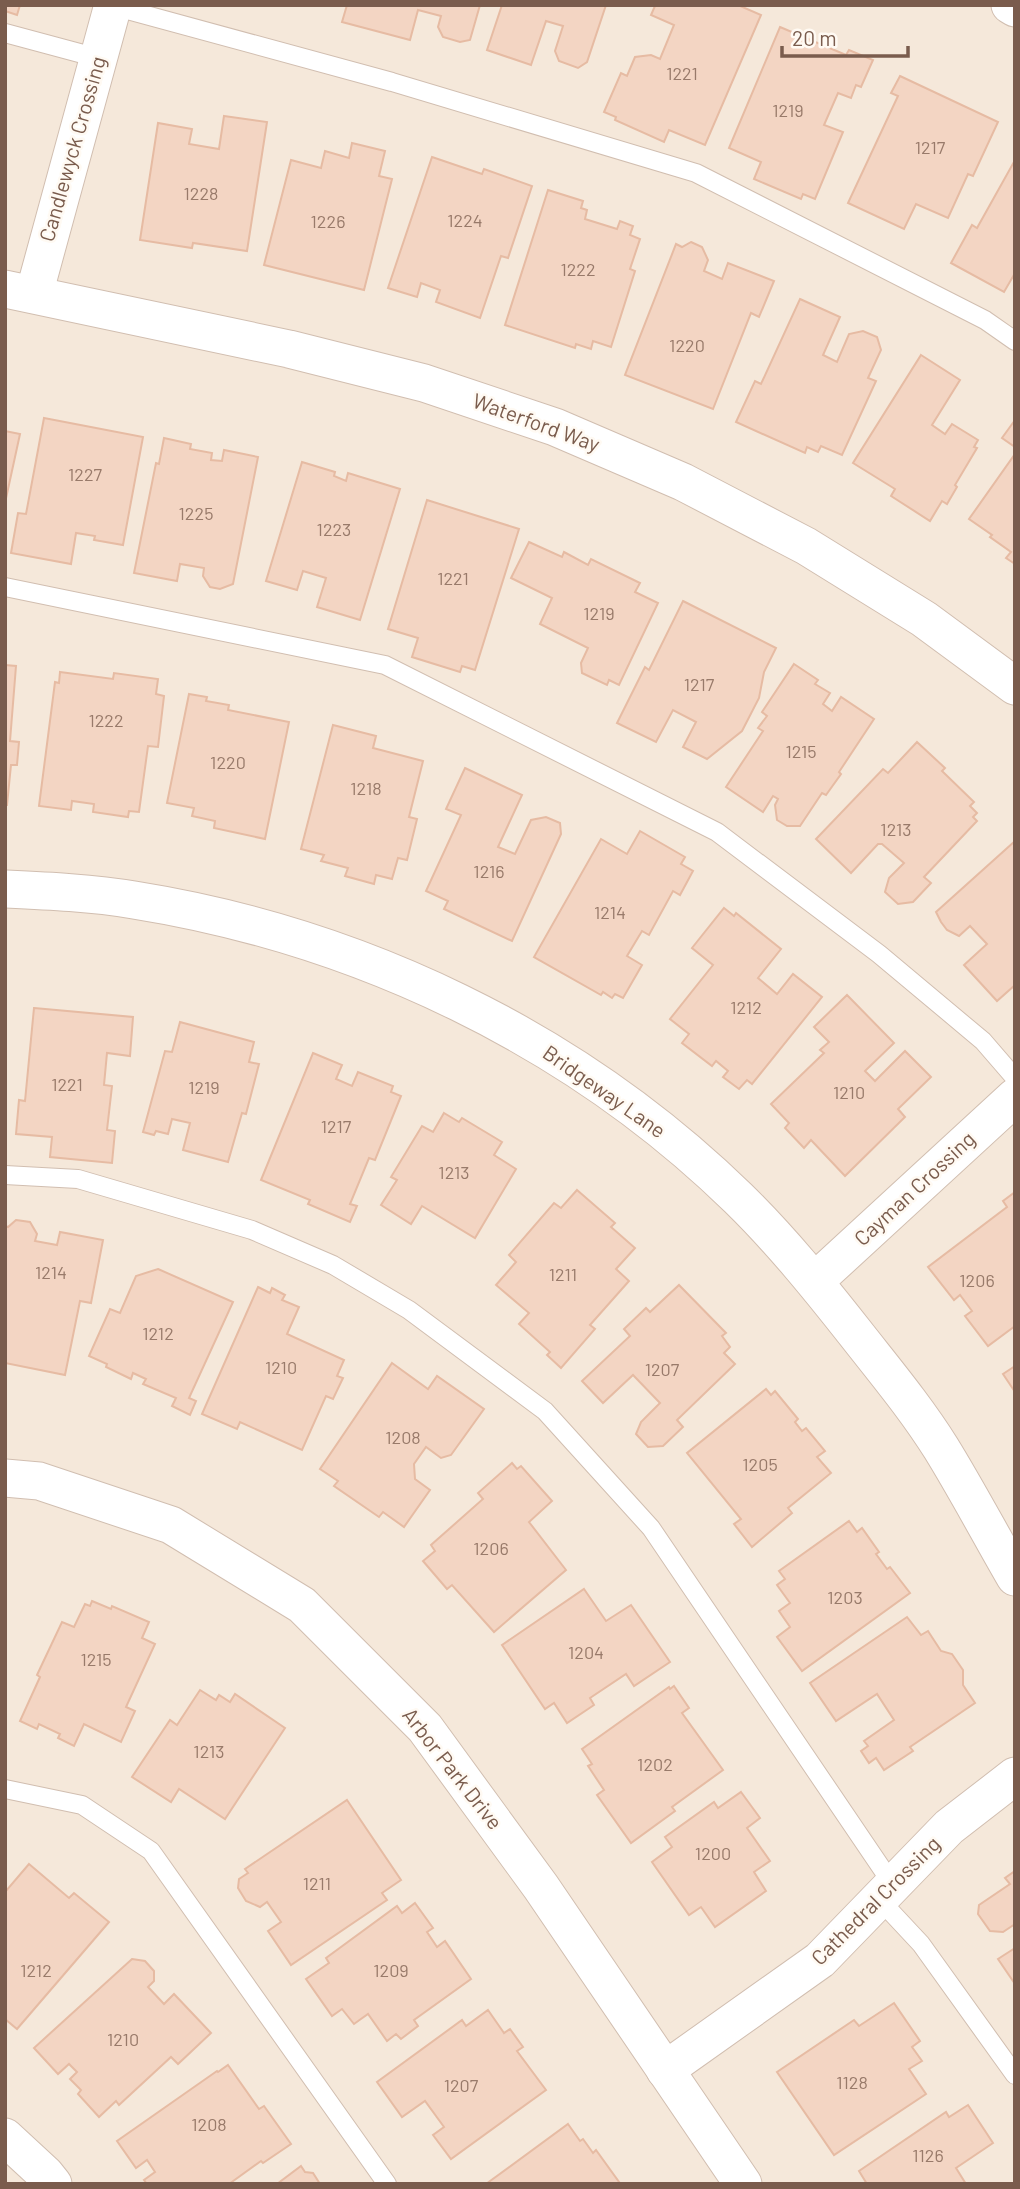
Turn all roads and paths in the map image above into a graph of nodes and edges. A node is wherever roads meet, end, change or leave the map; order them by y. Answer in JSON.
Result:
{"nodes":[{"id":1,"x":1010,"y":5,"type":"edge"},
{"id":2,"x":113,"y":6,"type":"edge"},
{"id":3,"x":1015,"y":8,"type":"edge"},
{"id":4,"x":5,"y":33,"type":"edge"},
{"id":5,"x":99,"y":58,"type":"junction"},
{"id":6,"x":19,"y":291,"type":"edge"},
{"id":7,"x":1015,"y":341,"type":"edge"},
{"id":8,"x":5,"y":587,"type":"edge"},
{"id":9,"x":1015,"y":686,"type":"edge"},
{"id":10,"x":5,"y":889,"type":"edge"},
{"id":11,"x":1015,"y":1078,"type":"edge"},
{"id":12,"x":1015,"y":1097,"type":"edge"},
{"id":13,"x":5,"y":1175,"type":"edge"},
{"id":14,"x":815,"y":1281,"type":"junction"},
{"id":15,"x":5,"y":1478,"type":"edge"},
{"id":16,"x":1015,"y":1577,"type":"edge"},
{"id":17,"x":1015,"y":1776,"type":"edge"},
{"id":18,"x":5,"y":1789,"type":"edge"},
{"id":19,"x":886,"y":1892,"type":"junction"},
{"id":20,"x":665,"y":2070,"type":"junction"},
{"id":21,"x":1015,"y":2075,"type":"edge"},
{"id":22,"x":5,"y":2137,"type":"edge"},
{"id":23,"x":52,"y":2184,"type":"edge"},
{"id":24,"x":387,"y":2184,"type":"edge"},
{"id":25,"x":743,"y":2184,"type":"edge"}],
"edges":[{"from":1,"to":3,"type":"street"},
{"from":2,"to":5,"type":"street","name":"Candlewyck Crossing"},
{"from":2,"to":7,"type":"lane"},
{"from":4,"to":5,"type":"lane"},
{"from":5,"to":6,"type":"street","name":"Candlewyck Crossing"},
{"from":6,"to":9,"type":"street","name":"Waterford Way"},
{"from":8,"to":11,"type":"lane"},
{"from":10,"to":14,"type":"street","name":"Bridgeway Lane"},
{"from":12,"to":14,"type":"street","name":"Cayman Crossing"},
{"from":13,"to":19,"type":"lane"},
{"from":14,"to":16,"type":"street","name":"Bridgeway Lane"},
{"from":15,"to":20,"type":"street","name":"Arbor Park Drive"},
{"from":17,"to":19,"type":"street","name":"Cathedral Crossing"},
{"from":18,"to":24,"type":"lane"},
{"from":19,"to":20,"type":"street","name":"Cathedral Crossing"},
{"from":19,"to":21,"type":"lane"},
{"from":20,"to":25,"type":"street","name":"Arbor Park Drive"},
{"from":22,"to":23,"type":"street"}]}
